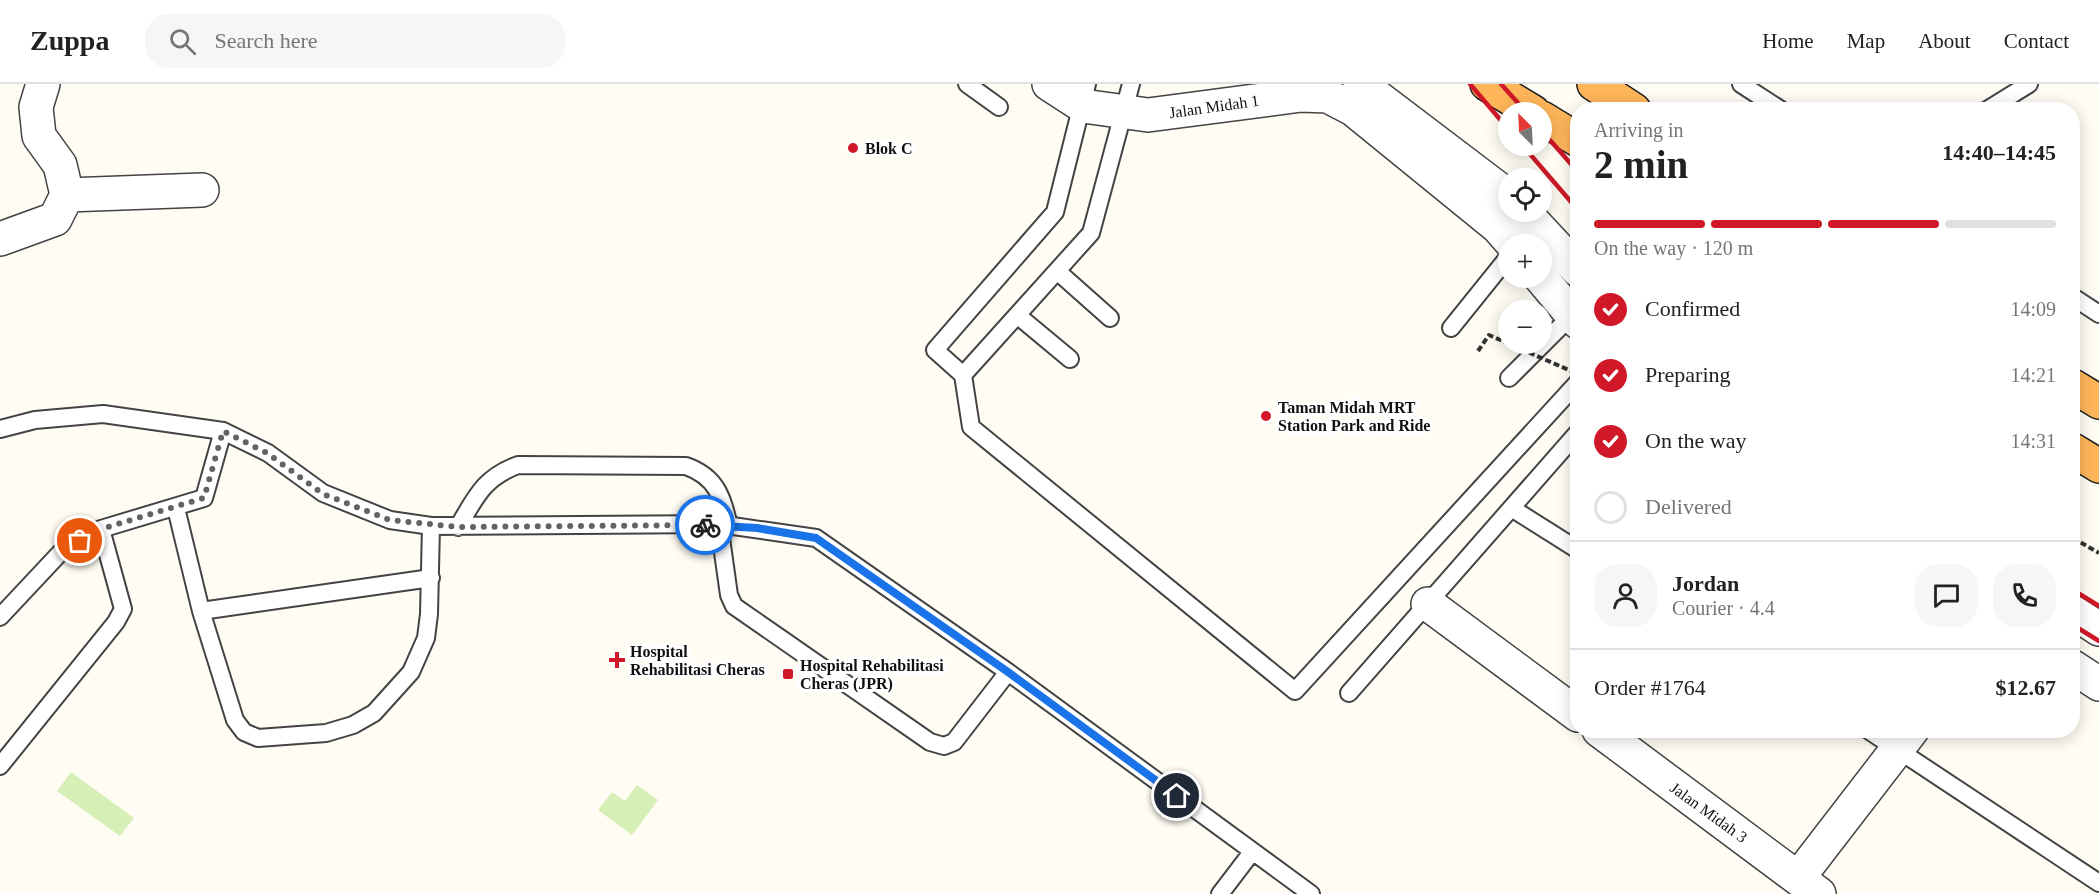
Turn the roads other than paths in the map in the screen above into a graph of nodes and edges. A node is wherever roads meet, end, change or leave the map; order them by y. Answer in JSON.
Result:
{"nodes":[{"id":1,"x":43,"y":84,"type":"edge"},
{"id":2,"x":967,"y":84,"type":"edge"},
{"id":3,"x":1049,"y":84,"type":"edge"},
{"id":4,"x":1360,"y":84,"type":"edge"},
{"id":5,"x":1487,"y":84,"type":"edge"},
{"id":6,"x":1594,"y":84,"type":"edge"},
{"id":7,"x":1741,"y":84,"type":"edge"},
{"id":8,"x":2029,"y":84,"type":"edge"},
{"id":9,"x":1085,"y":95,"type":"edge"},
{"id":10,"x":1126,"y":98,"type":"edge"},
{"id":11,"x":1517,"y":102,"type":"edge"},
{"id":12,"x":1622,"y":102,"type":"edge"},
{"id":13,"x":1769,"y":102,"type":"edge"},
{"id":14,"x":2000,"y":102,"type":"edge"},
{"id":15,"x":999,"y":107,"type":"dead end"},
{"id":16,"x":1552,"y":124,"type":"edge"},
{"id":17,"x":1570,"y":135,"type":"edge"},
{"id":18,"x":1498,"y":189,"type":"edge"},
{"id":19,"x":202,"y":190,"type":"dead end"},
{"id":20,"x":67,"y":195,"type":"junction"},
{"id":21,"x":1533,"y":222,"type":"edge"},
{"id":22,"x":1504,"y":234,"type":"edge"},
{"id":23,"x":0,"y":239,"type":"edge"},
{"id":24,"x":1570,"y":261,"type":"edge"},
{"id":25,"x":1498,"y":270,"type":"edge"},
{"id":26,"x":1057,"y":271,"type":"junction"},
{"id":27,"x":1550,"y":288,"type":"edge"},
{"id":28,"x":2080,"y":302,"type":"edge"},
{"id":29,"x":1570,"y":312,"type":"edge"},
{"id":30,"x":2099,"y":314,"type":"edge"},
{"id":31,"x":1017,"y":315,"type":"junction"},
{"id":32,"x":1110,"y":318,"type":"dead end"},
{"id":33,"x":1570,"y":323,"type":"edge"},
{"id":34,"x":1451,"y":328,"type":"dead end"},
{"id":35,"x":1070,"y":359,"type":"dead end"},
{"id":36,"x":963,"y":375,"type":"junction"},
{"id":37,"x":1509,"y":378,"type":"dead end"},
{"id":38,"x":2080,"y":390,"type":"edge"},
{"id":39,"x":1570,"y":391,"type":"edge"},
{"id":40,"x":2099,"y":402,"type":"edge"},
{"id":41,"x":0,"y":429,"type":"edge"},
{"id":42,"x":223,"y":431,"type":"junction"},
{"id":43,"x":1570,"y":441,"type":"edge"},
{"id":44,"x":2080,"y":454,"type":"edge"},
{"id":45,"x":2099,"y":466,"type":"edge"},
{"id":46,"x":176,"y":508,"type":"junction"},
{"id":47,"x":1513,"y":509,"type":"junction"},
{"id":48,"x":724,"y":525,"type":"junction"},
{"id":49,"x":430,"y":526,"type":"junction"},
{"id":50,"x":458,"y":527,"type":"junction"},
{"id":51,"x":101,"y":529,"type":"junction"},
{"id":52,"x":1570,"y":545,"type":"edge"},
{"id":53,"x":431,"y":578,"type":"junction"},
{"id":54,"x":1428,"y":604,"type":"junction"},
{"id":55,"x":2,"y":610,"type":"edge"},
{"id":56,"x":201,"y":611,"type":"junction"},
{"id":57,"x":2080,"y":617,"type":"edge"},
{"id":58,"x":2099,"y":629,"type":"edge"},
{"id":59,"x":1008,"y":672,"type":"junction"},
{"id":60,"x":2080,"y":672,"type":"edge"},
{"id":61,"x":2099,"y":684,"type":"edge"},
{"id":62,"x":1349,"y":693,"type":"dead end"},
{"id":63,"x":1570,"y":709,"type":"edge"},
{"id":64,"x":1609,"y":738,"type":"edge"},
{"id":65,"x":1905,"y":740,"type":"edge"},
{"id":66,"x":0,"y":766,"type":"edge"},
{"id":67,"x":1252,"y":852,"type":"junction"},
{"id":68,"x":2099,"y":883,"type":"edge"},
{"id":69,"x":1801,"y":889,"type":"edge"},
{"id":70,"x":1220,"y":894,"type":"edge"},
{"id":71,"x":1311,"y":894,"type":"edge"}],
"edges":[{"from":1,"to":20,"type":"street"},
{"from":2,"to":15,"type":"lane"},
{"from":3,"to":9,"type":"street","name":"Jalan Midah 1"},
{"from":4,"to":18,"type":"street"},
{"from":5,"to":11,"type":"highway"},
{"from":6,"to":12,"type":"highway"},
{"from":7,"to":13,"type":"lane"},
{"from":8,"to":14,"type":"lane"},
{"from":9,"to":10,"type":"street","name":"Jalan Midah 1"},
{"from":9,"to":36,"type":"lane"},
{"from":10,"to":22,"type":"street","name":"Jalan Midah 1"},
{"from":10,"to":26,"type":"lane"},
{"from":16,"to":17,"type":"highway"},
{"from":19,"to":20,"type":"street"},
{"from":20,"to":23,"type":"street"},
{"from":21,"to":24,"type":"street"},
{"from":25,"to":34,"type":"lane"},
{"from":26,"to":31,"type":"lane"},
{"from":26,"to":32,"type":"lane"},
{"from":27,"to":29,"type":"street"},
{"from":28,"to":30,"type":"lane"},
{"from":31,"to":35,"type":"lane"},
{"from":31,"to":36,"type":"lane"},
{"from":33,"to":37,"type":"lane"},
{"from":36,"to":39,"type":"lane"},
{"from":38,"to":40,"type":"highway"},
{"from":41,"to":42,"type":"lane"},
{"from":42,"to":46,"type":"lane"},
{"from":42,"to":49,"type":"lane"},
{"from":43,"to":47,"type":"lane"},
{"from":44,"to":45,"type":"highway"},
{"from":46,"to":51,"type":"lane"},
{"from":46,"to":56,"type":"lane"},
{"from":47,"to":52,"type":"lane"},
{"from":47,"to":54,"type":"lane"},
{"from":48,"to":50,"type":"lane"},
{"from":48,"to":50,"type":"lane"},
{"from":48,"to":59,"type":"lane"},
{"from":48,"to":59,"type":"lane"},
{"from":49,"to":50,"type":"lane"},
{"from":49,"to":53,"type":"lane"},
{"from":51,"to":55,"type":"lane"},
{"from":51,"to":66,"type":"lane"},
{"from":53,"to":56,"type":"lane"},
{"from":53,"to":56,"type":"lane"},
{"from":54,"to":62,"type":"lane"},
{"from":54,"to":63,"type":"street"},
{"from":57,"to":58,"type":"street"},
{"from":59,"to":67,"type":"lane"},
{"from":60,"to":61,"type":"street"},
{"from":64,"to":69,"type":"street","name":"Jalan Midah 3"},
{"from":65,"to":68,"type":"lane"},
{"from":65,"to":69,"type":"street"},
{"from":67,"to":70,"type":"lane"},
{"from":67,"to":71,"type":"lane"}]}
